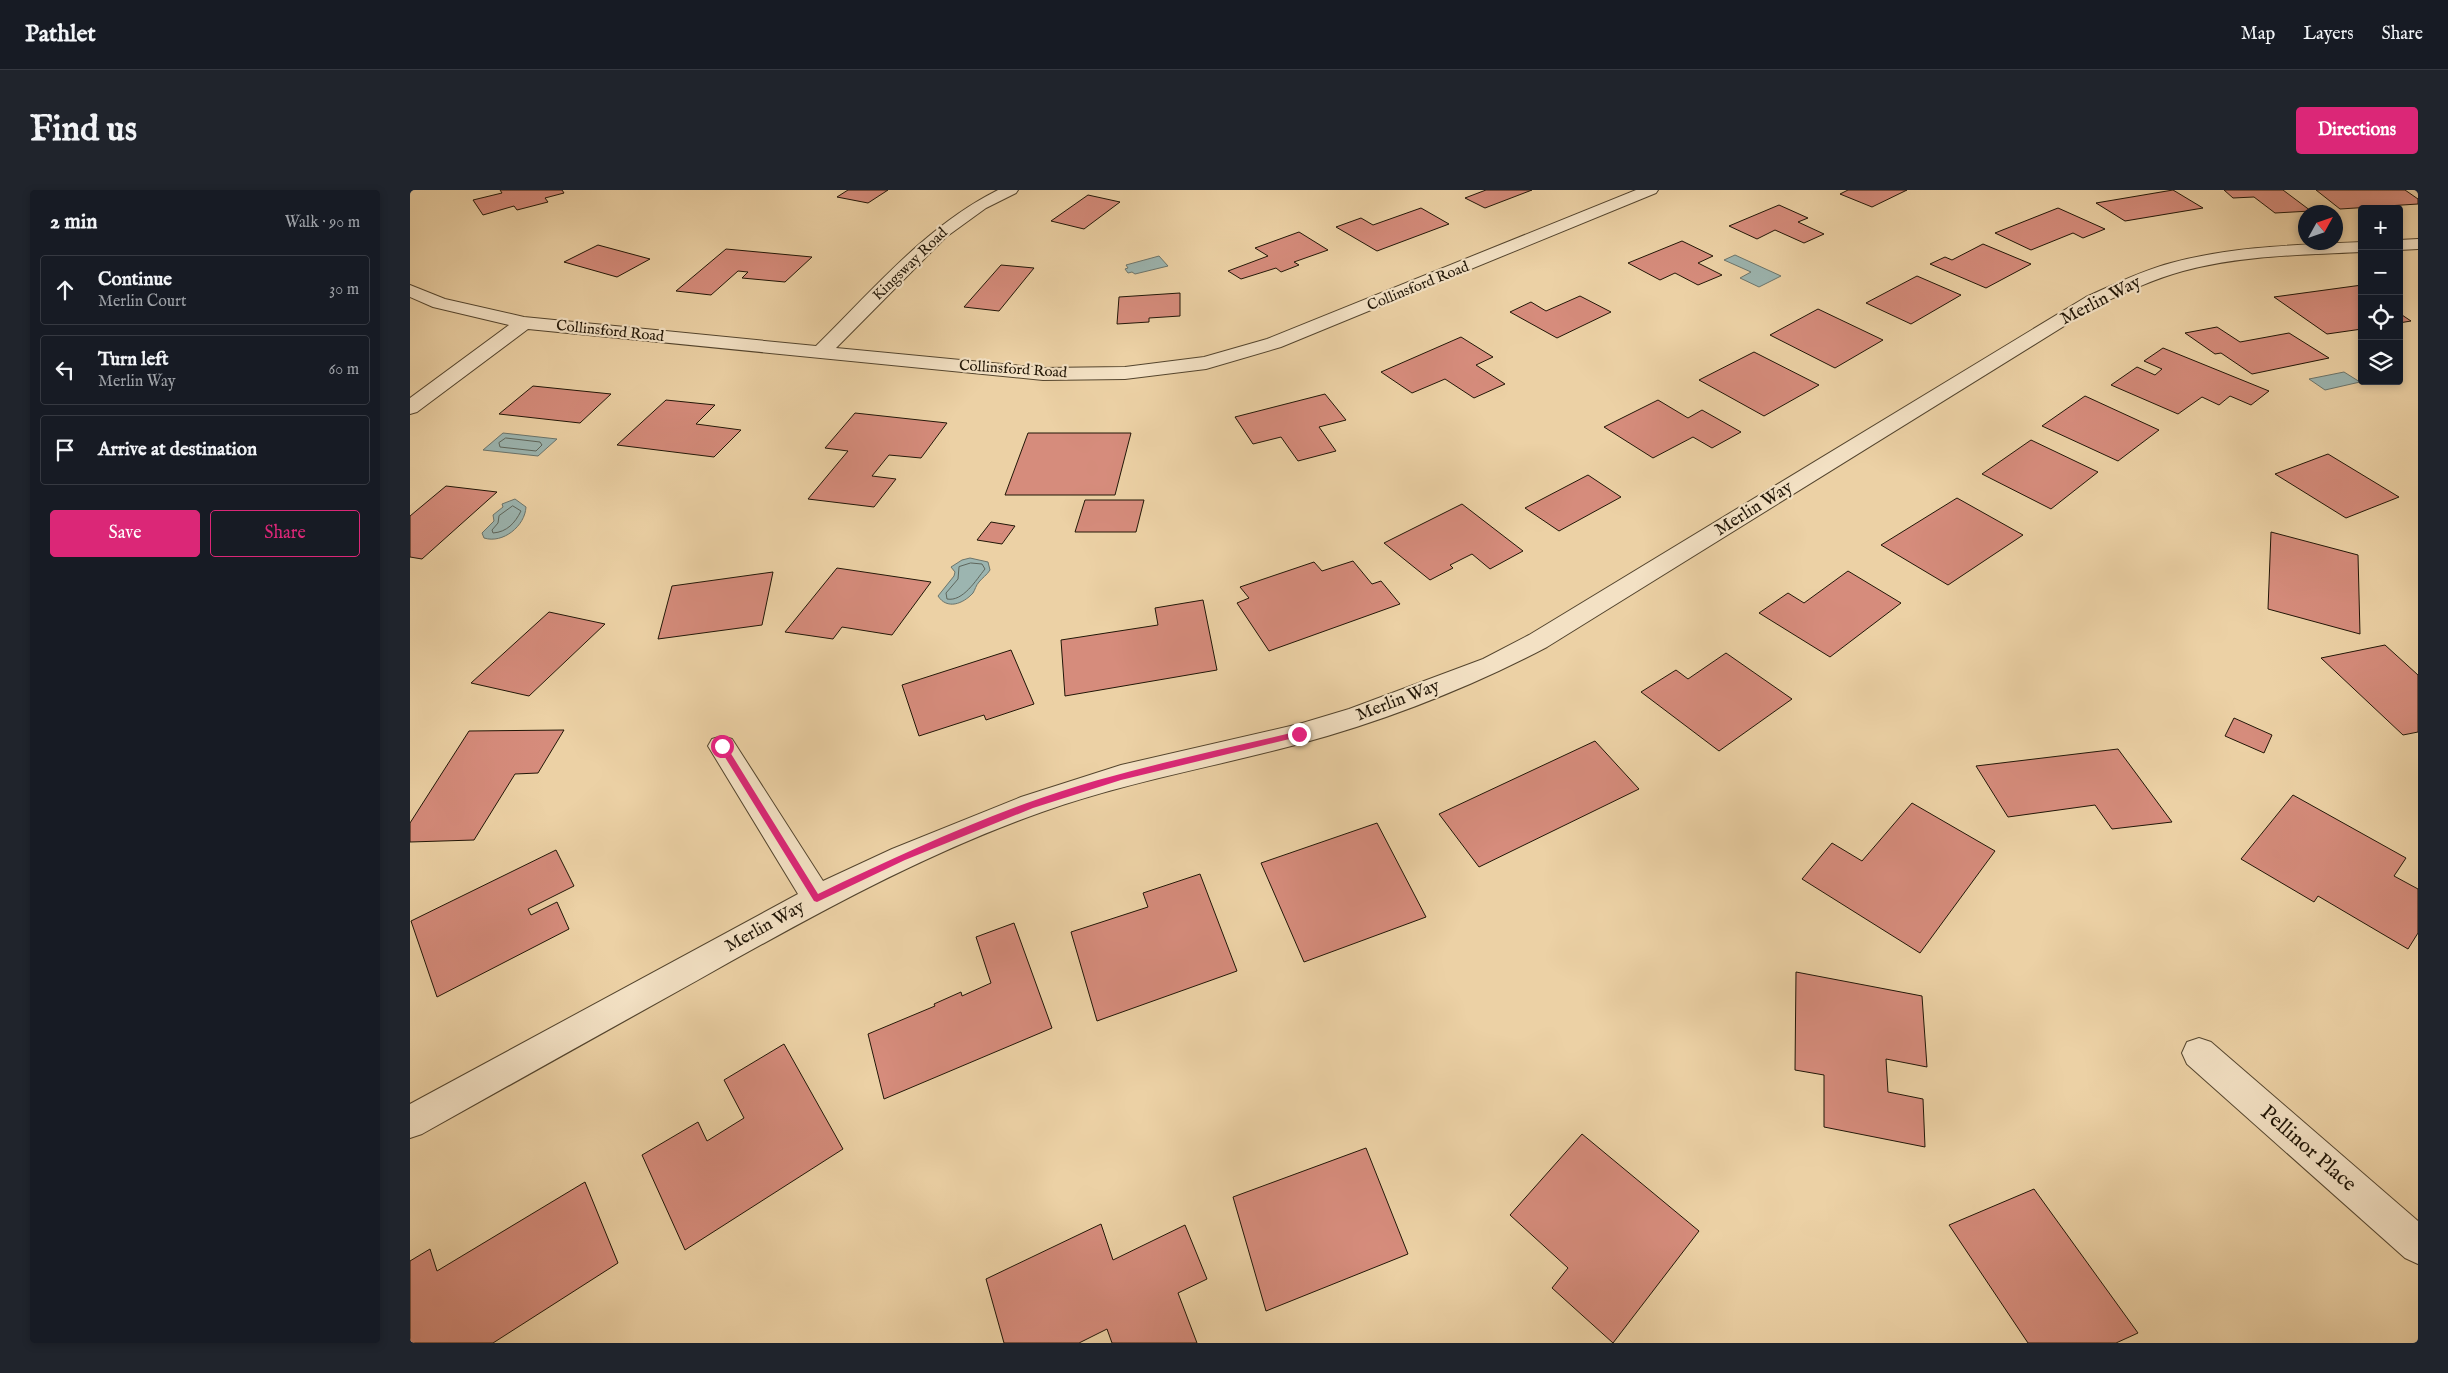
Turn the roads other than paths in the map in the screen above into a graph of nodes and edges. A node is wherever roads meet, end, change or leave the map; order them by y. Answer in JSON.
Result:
{"nodes":[{"id":1,"x":1010,"y":190,"type":"edge"},
{"id":2,"x":1650,"y":190,"type":"edge"},
{"id":3,"x":2418,"y":244,"type":"edge"},
{"id":4,"x":2403,"y":245,"type":"edge"},
{"id":5,"x":2358,"y":247,"type":"edge"},
{"id":6,"x":410,"y":290,"type":"edge"},
{"id":7,"x":524,"y":322,"type":"junction"},
{"id":8,"x":821,"y":352,"type":"junction"},
{"id":9,"x":410,"y":408,"type":"edge"},
{"id":10,"x":722,"y":746,"type":"dead end"},
{"id":11,"x":817,"y":898,"type":"junction"},
{"id":12,"x":2199,"y":1053,"type":"dead end"},
{"id":13,"x":410,"y":1122,"type":"edge"},
{"id":14,"x":2418,"y":1245,"type":"edge"}],
"edges":[{"from":1,"to":8,"type":"street","name":"Kingsway Road"},
{"from":2,"to":8,"type":"street","name":"Collinsford Road"},
{"from":3,"to":4,"type":"street"},
{"from":5,"to":11,"type":"street","name":"Merlin Way"},
{"from":6,"to":7,"type":"street","name":"Collinsford Road"},
{"from":7,"to":8,"type":"street","name":"Collinsford Road"},
{"from":7,"to":9,"type":"street"},
{"from":10,"to":11,"type":"street"},
{"from":11,"to":13,"type":"street","name":"Merlin Way"},
{"from":12,"to":14,"type":"street","name":"Pellinor Place"}]}
